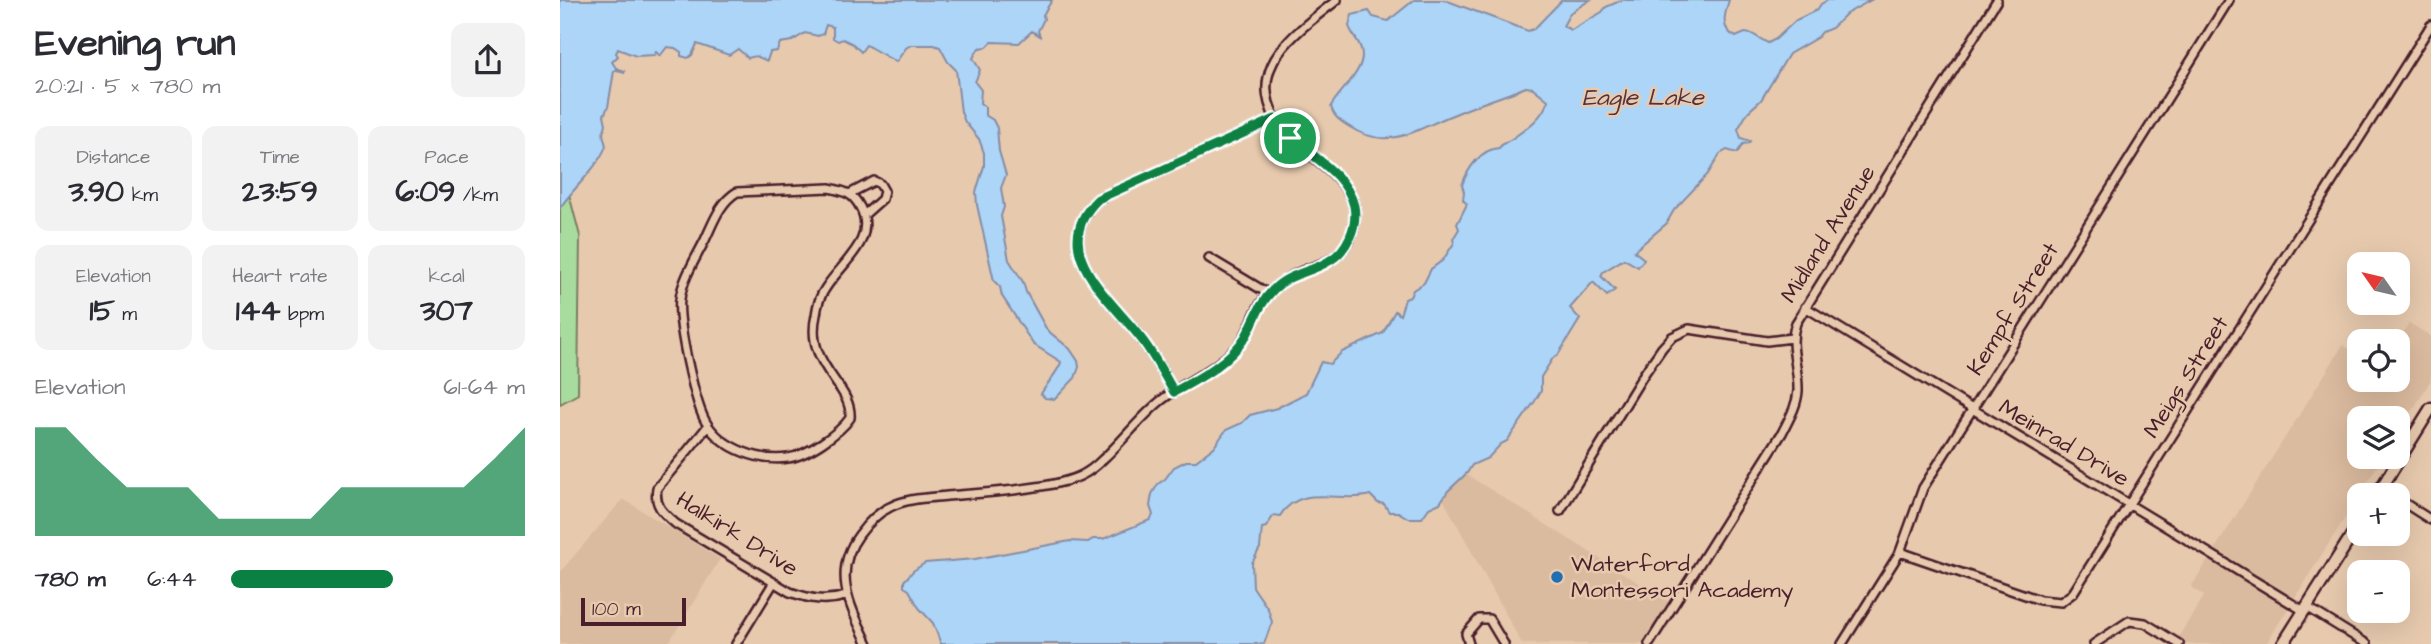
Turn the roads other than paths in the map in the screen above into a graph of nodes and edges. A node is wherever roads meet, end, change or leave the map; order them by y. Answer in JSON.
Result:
{"nodes":[{"id":1,"x":1337,"y":0,"type":"edge"},
{"id":2,"x":1997,"y":0,"type":"edge"},
{"id":3,"x":2229,"y":0,"type":"edge"},
{"id":4,"x":2431,"y":25,"type":"edge"},
{"id":5,"x":1275,"y":119,"type":"junction"},
{"id":6,"x":849,"y":194,"type":"junction"},
{"id":7,"x":864,"y":215,"type":"junction"},
{"id":8,"x":1209,"y":258,"type":"dead end"},
{"id":9,"x":1269,"y":294,"type":"junction"},
{"id":10,"x":1805,"y":307,"type":"junction"},
{"id":11,"x":1792,"y":338,"type":"junction"},
{"id":12,"x":1174,"y":392,"type":"junction"},
{"id":13,"x":2431,"y":408,"type":"edge"},
{"id":14,"x":1972,"y":410,"type":"junction"},
{"id":15,"x":708,"y":426,"type":"junction"},
{"id":16,"x":2385,"y":483,"type":"edge"},
{"id":17,"x":2128,"y":505,"type":"junction"},
{"id":18,"x":2410,"y":507,"type":"edge"},
{"id":19,"x":1560,"y":511,"type":"dead end"},
{"id":20,"x":2431,"y":520,"type":"edge"},
{"id":21,"x":2347,"y":543,"type":"edge"},
{"id":22,"x":1900,"y":552,"type":"junction"},
{"id":23,"x":774,"y":582,"type":"junction"},
{"id":24,"x":846,"y":596,"type":"junction"},
{"id":25,"x":2305,"y":609,"type":"junction"},
{"id":26,"x":736,"y":644,"type":"edge"},
{"id":27,"x":868,"y":644,"type":"edge"},
{"id":28,"x":1469,"y":644,"type":"edge"},
{"id":29,"x":1504,"y":644,"type":"edge"},
{"id":30,"x":1649,"y":644,"type":"edge"},
{"id":31,"x":1842,"y":644,"type":"edge"},
{"id":32,"x":2094,"y":644,"type":"edge"},
{"id":33,"x":2179,"y":644,"type":"edge"},
{"id":34,"x":2283,"y":644,"type":"edge"},
{"id":35,"x":2367,"y":644,"type":"edge"}],
"edges":[{"from":1,"to":5,"type":"street"},
{"from":2,"to":10,"type":"street","name":"Midland Avenue"},
{"from":3,"to":14,"type":"street","name":"Kempf Street"},
{"from":4,"to":17,"type":"street","name":"Meigs Street"},
{"from":5,"to":9,"type":"street"},
{"from":5,"to":12,"type":"street"},
{"from":6,"to":7,"type":"street"},
{"from":6,"to":7,"type":"street"},
{"from":6,"to":15,"type":"street"},
{"from":7,"to":15,"type":"street"},
{"from":8,"to":9,"type":"street"},
{"from":9,"to":12,"type":"street"},
{"from":10,"to":11,"type":"street","name":"Midland Avenue"},
{"from":10,"to":14,"type":"street","name":"Meinrad Drive"},
{"from":11,"to":19,"type":"street"},
{"from":11,"to":30,"type":"street","name":"Midland Avenue"},
{"from":12,"to":24,"type":"street"},
{"from":13,"to":16,"type":"main road"},
{"from":14,"to":17,"type":"street","name":"Meinrad Drive"},
{"from":14,"to":22,"type":"street","name":"Kempf Street"},
{"from":15,"to":23,"type":"street","name":"Halkirk Drive"},
{"from":17,"to":22,"type":"street","name":"Meigs Street"},
{"from":17,"to":25,"type":"street","name":"Meinrad Drive"},
{"from":18,"to":20,"type":"street"},
{"from":21,"to":25,"type":"main road"},
{"from":22,"to":31,"type":"street","name":"Kempf Street"},
{"from":23,"to":24,"type":"street","name":"Halkirk Drive"},
{"from":23,"to":26,"type":"street"},
{"from":24,"to":27,"type":"street"},
{"from":25,"to":34,"type":"main road"},
{"from":25,"to":35,"type":"street","name":"Meinrad Drive"},
{"from":28,"to":29,"type":"street"},
{"from":32,"to":33,"type":"street"}]}
